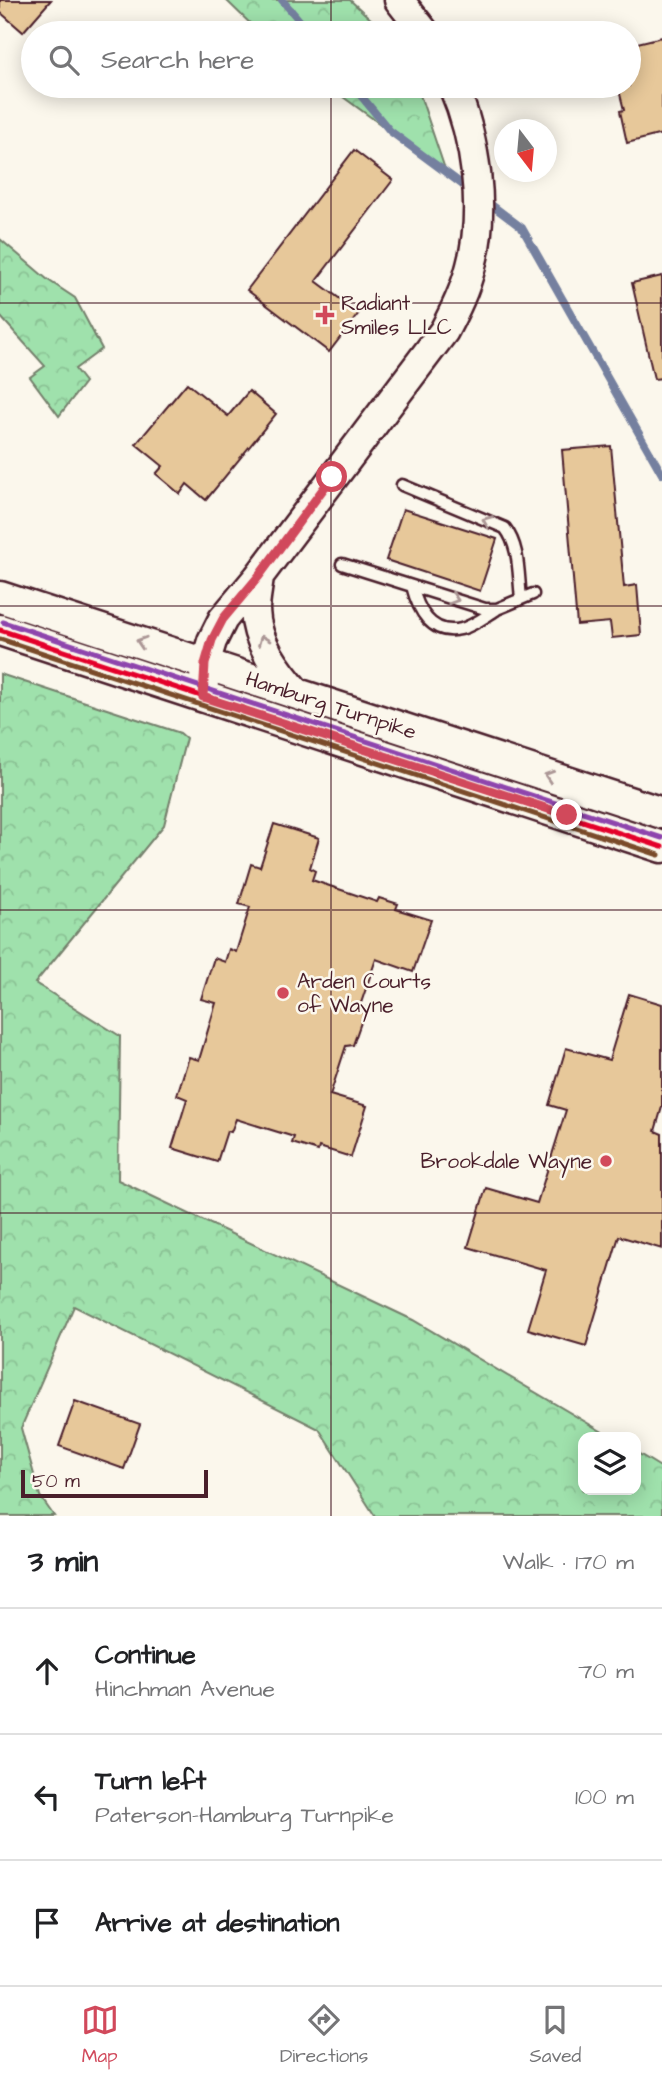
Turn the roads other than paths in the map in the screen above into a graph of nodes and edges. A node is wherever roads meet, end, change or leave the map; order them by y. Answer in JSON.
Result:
{"nodes":[{"id":1,"x":399,"y":0,"type":"edge"},
{"id":2,"x":416,"y":21,"type":"edge"},
{"id":3,"x":457,"y":98,"type":"edge"},
{"id":4,"x":402,"y":485,"type":"dead end"},
{"id":5,"x":342,"y":564,"type":"dead end"},
{"id":6,"x":259,"y":576,"type":"junction"},
{"id":7,"x":412,"y":586,"type":"junction"},
{"id":8,"x":533,"y":594,"type":"dead end"},
{"id":9,"x":0,"y":597,"type":"edge"},
{"id":10,"x":520,"y":598,"type":"junction"},
{"id":11,"x":497,"y":609,"type":"junction"},
{"id":12,"x":0,"y":630,"type":"edge"},
{"id":13,"x":205,"y":664,"type":"junction"},
{"id":14,"x":298,"y":694,"type":"junction"},
{"id":15,"x":203,"y":697,"type":"junction"},
{"id":16,"x":614,"y":797,"type":"junction"},
{"id":17,"x":662,"y":797,"type":"edge"},
{"id":18,"x":662,"y":813,"type":"edge"},
{"id":19,"x":662,"y":846,"type":"edge"}],
"edges":[{"from":1,"to":2,"type":"street"},
{"from":3,"to":6,"type":"street"},
{"from":10,"to":4,"type":"lane","one_way":true},
{"from":5,"to":7,"type":"lane"},
{"from":6,"to":13,"type":"street"},
{"from":14,"to":6,"type":"street","one_way":true},
{"from":7,"to":11,"type":"lane","one_way":true},
{"from":7,"to":11,"type":"lane"},
{"from":8,"to":10,"type":"lane"},
{"from":13,"to":9,"type":"main road","name":"Hamburg Turnpike","one_way":true},
{"from":10,"to":11,"type":"lane"},
{"from":12,"to":15,"type":"main road"},
{"from":13,"to":14,"type":"main road","name":"Hamburg Turnpike"},
{"from":13,"to":15,"type":"street"},
{"from":16,"to":14,"type":"main road","name":"Hamburg Turnpike","one_way":true},
{"from":15,"to":19,"type":"main road"},
{"from":16,"to":17,"type":"main road"},
{"from":16,"to":18,"type":"main road","name":"Hamburg Turnpike"}]}
